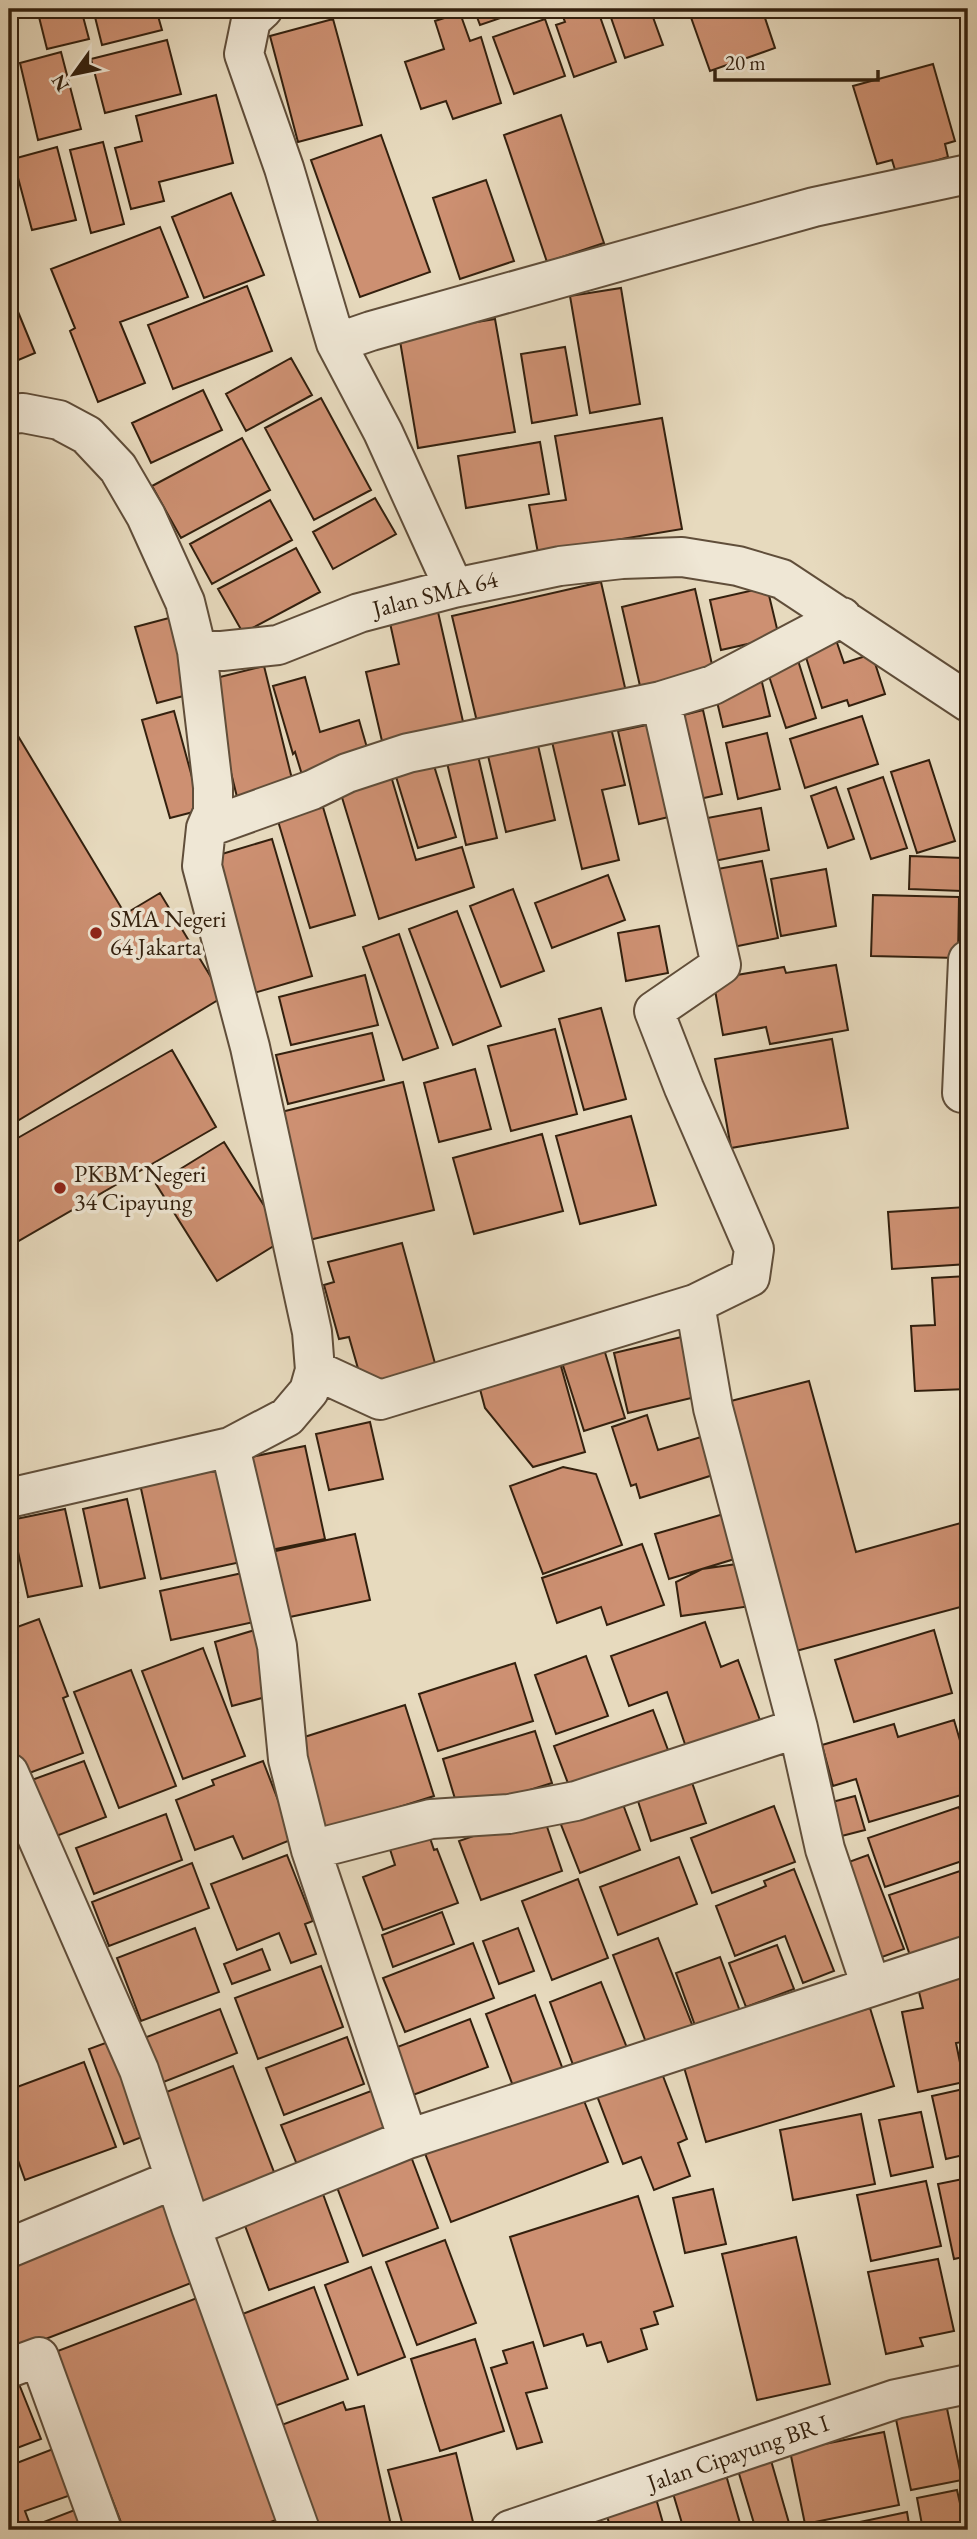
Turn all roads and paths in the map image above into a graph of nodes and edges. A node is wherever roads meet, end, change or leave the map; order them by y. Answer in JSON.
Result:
{"nodes":[{"id":1,"x":263,"y":9,"type":"edge"},
{"id":2,"x":968,"y":174,"type":"edge"},
{"id":3,"x":336,"y":343,"type":"junction"},
{"id":4,"x":9,"y":414,"type":"edge"},
{"id":5,"x":454,"y":588,"type":"junction"},
{"id":6,"x":842,"y":617,"type":"junction"},
{"id":7,"x":197,"y":651,"type":"junction"},
{"id":8,"x":661,"y":701,"type":"junction"},
{"id":9,"x":968,"y":702,"type":"edge"},
{"id":10,"x":206,"y":828,"type":"junction"},
{"id":11,"x":968,"y":960,"type":"edge"},
{"id":12,"x":962,"y":1093,"type":"dead end"},
{"id":13,"x":695,"y":1304,"type":"junction"},
{"id":14,"x":315,"y":1370,"type":"junction"},
{"id":15,"x":230,"y":1447,"type":"junction"},
{"id":16,"x":9,"y":1498,"type":"edge"},
{"id":17,"x":797,"y":1728,"type":"junction"},
{"id":18,"x":9,"y":1773,"type":"edge"},
{"id":19,"x":311,"y":1850,"type":"junction"},
{"id":20,"x":968,"y":1955,"type":"edge"},
{"id":21,"x":871,"y":1986,"type":"junction"},
{"id":22,"x":408,"y":2139,"type":"junction"},
{"id":23,"x":176,"y":2179,"type":"junction"},
{"id":24,"x":191,"y":2227,"type":"junction"},
{"id":25,"x":9,"y":2248,"type":"edge"},
{"id":26,"x":9,"y":2368,"type":"edge"},
{"id":27,"x":968,"y":2384,"type":"edge"},
{"id":28,"x":102,"y":2530,"type":"edge"},
{"id":29,"x":300,"y":2530,"type":"edge"},
{"id":30,"x":510,"y":2530,"type":"edge"}],
"edges":[{"from":1,"to":3,"type":"street"},
{"from":2,"to":3,"type":"street"},
{"from":3,"to":5,"type":"street"},
{"from":4,"to":7,"type":"street"},
{"from":5,"to":6,"type":"street","name":"Jalan SMA 64"},
{"from":5,"to":7,"type":"street","name":"Jalan SMA 64"},
{"from":6,"to":8,"type":"street"},
{"from":6,"to":9,"type":"street","name":"Jalan SMA 64"},
{"from":7,"to":10,"type":"street"},
{"from":8,"to":10,"type":"street"},
{"from":8,"to":13,"type":"street"},
{"from":10,"to":14,"type":"street"},
{"from":11,"to":12,"type":"street"},
{"from":13,"to":14,"type":"street"},
{"from":13,"to":17,"type":"street"},
{"from":14,"to":15,"type":"street"},
{"from":15,"to":16,"type":"street"},
{"from":15,"to":19,"type":"street"},
{"from":17,"to":19,"type":"street"},
{"from":17,"to":21,"type":"street"},
{"from":18,"to":23,"type":"street"},
{"from":19,"to":22,"type":"street"},
{"from":20,"to":21,"type":"street"},
{"from":21,"to":22,"type":"street"},
{"from":22,"to":24,"type":"street"},
{"from":23,"to":24,"type":"street"},
{"from":23,"to":25,"type":"street"},
{"from":24,"to":29,"type":"street"},
{"from":26,"to":28,"type":"street"},
{"from":27,"to":30,"type":"street","name":"Jalan Cipayung BR I"}]}
